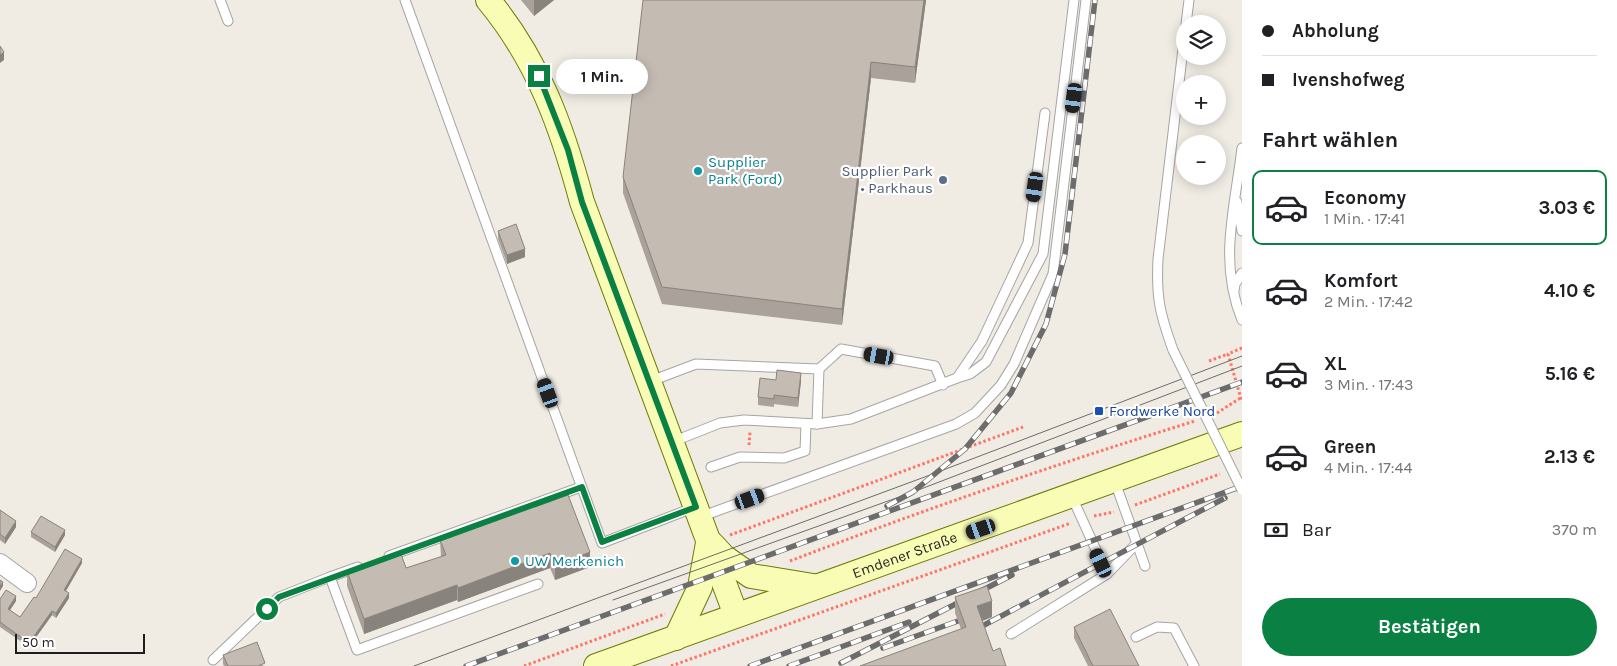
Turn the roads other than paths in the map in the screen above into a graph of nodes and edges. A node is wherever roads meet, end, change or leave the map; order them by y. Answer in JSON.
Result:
{"nodes":[{"id":1,"x":220,"y":0,"type":"edge"},
{"id":2,"x":405,"y":0,"type":"edge"},
{"id":3,"x":488,"y":0,"type":"edge"},
{"id":4,"x":1074,"y":0,"type":"edge"},
{"id":5,"x":1086,"y":0,"type":"edge"},
{"id":6,"x":1189,"y":0,"type":"edge"},
{"id":7,"x":1187,"y":15,"type":"edge"},
{"id":8,"x":228,"y":21,"type":"dead end"},
{"id":9,"x":1181,"y":65,"type":"edge"},
{"id":10,"x":1045,"y":113,"type":"dead end"},
{"id":11,"x":1242,"y":148,"type":"edge"},
{"id":12,"x":1236,"y":194,"type":"junction"},
{"id":13,"x":1242,"y":231,"type":"edge"},
{"id":14,"x":1242,"y":273,"type":"edge"},
{"id":15,"x":1234,"y":293,"type":"junction"},
{"id":16,"x":1242,"y":320,"type":"edge"},
{"id":17,"x":819,"y":369,"type":"junction"},
{"id":18,"x":957,"y":378,"type":"junction"},
{"id":19,"x":649,"y":382,"type":"junction"},
{"id":20,"x":943,"y":385,"type":"junction"},
{"id":21,"x":806,"y":424,"type":"junction"},
{"id":22,"x":816,"y":424,"type":"junction"},
{"id":23,"x":1242,"y":434,"type":"edge"},
{"id":24,"x":671,"y":443,"type":"junction"},
{"id":25,"x":711,"y":467,"type":"dead end"},
{"id":26,"x":1114,"y":482,"type":"junction"},
{"id":27,"x":582,"y":487,"type":"junction"},
{"id":28,"x":1242,"y":490,"type":"edge"},
{"id":29,"x":1072,"y":497,"type":"junction"},
{"id":30,"x":698,"y":512,"type":"junction"},
{"id":31,"x":717,"y":536,"type":"junction"},
{"id":32,"x":1137,"y":544,"type":"junction"},
{"id":33,"x":377,"y":561,"type":"edge"},
{"id":34,"x":0,"y":563,"type":"edge"},
{"id":35,"x":367,"y":564,"type":"edge"},
{"id":36,"x":1145,"y":566,"type":"dead end"},
{"id":37,"x":1107,"y":574,"type":"junction"},
{"id":38,"x":330,"y":577,"type":"junction"},
{"id":39,"x":27,"y":583,"type":"dead end"},
{"id":40,"x":538,"y":584,"type":"dead end"},
{"id":41,"x":817,"y":586,"type":"junction"},
{"id":42,"x":736,"y":615,"type":"junction"},
{"id":43,"x":1011,"y":634,"type":"dead end"},
{"id":44,"x":1136,"y":637,"type":"dead end"},
{"id":45,"x":676,"y":638,"type":"junction"},
{"id":46,"x":213,"y":660,"type":"dead end"},
{"id":47,"x":596,"y":666,"type":"edge"},
{"id":48,"x":1194,"y":666,"type":"edge"}],
"edges":[{"from":1,"to":8,"type":"lane"},
{"from":2,"to":27,"type":"lane"},
{"from":3,"to":19,"type":"street"},
{"from":4,"to":18,"type":"lane"},
{"from":5,"to":30,"type":"lane"},
{"from":6,"to":7,"type":"lane"},
{"from":9,"to":28,"type":"lane","bridge":true},
{"from":10,"to":18,"type":"lane"},
{"from":11,"to":12,"type":"lane"},
{"from":12,"to":13,"type":"lane"},
{"from":12,"to":15,"type":"lane"},
{"from":14,"to":15,"type":"lane"},
{"from":15,"to":16,"type":"lane"},
{"from":17,"to":19,"type":"lane"},
{"from":17,"to":20,"type":"lane"},
{"from":17,"to":22,"type":"lane"},
{"from":18,"to":20,"type":"lane"},
{"from":19,"to":24,"type":"street"},
{"from":20,"to":22,"type":"lane"},
{"from":21,"to":22,"type":"lane"},
{"from":21,"to":24,"type":"lane"},
{"from":21,"to":25,"type":"lane"},
{"from":23,"to":26,"type":"street","name":"Emdener Straße"},
{"from":24,"to":30,"type":"street"},
{"from":26,"to":29,"type":"street","name":"Emdener Straße"},
{"from":26,"to":32,"type":"lane"},
{"from":27,"to":30,"type":"lane"},
{"from":27,"to":33,"type":"lane"},
{"from":29,"to":37,"type":"lane"},
{"from":29,"to":41,"type":"street","name":"Emdener Straße"},
{"from":30,"to":31,"type":"street"},
{"from":31,"to":41,"type":"street"},
{"from":31,"to":42,"type":"street"},
{"from":31,"to":45,"type":"street"},
{"from":32,"to":36,"type":"lane"},
{"from":32,"to":37,"type":"lane"},
{"from":34,"to":39,"type":"street"},
{"from":35,"to":38,"type":"lane"},
{"from":37,"to":43,"type":"lane"},
{"from":38,"to":40,"type":"lane"},
{"from":38,"to":46,"type":"lane"},
{"from":41,"to":42,"type":"street","name":"Emdener Straße"},
{"from":42,"to":45,"type":"street","name":"Emdener Straße"},
{"from":44,"to":48,"type":"lane"},
{"from":45,"to":47,"type":"street","name":"Emdener Straße"}]}
